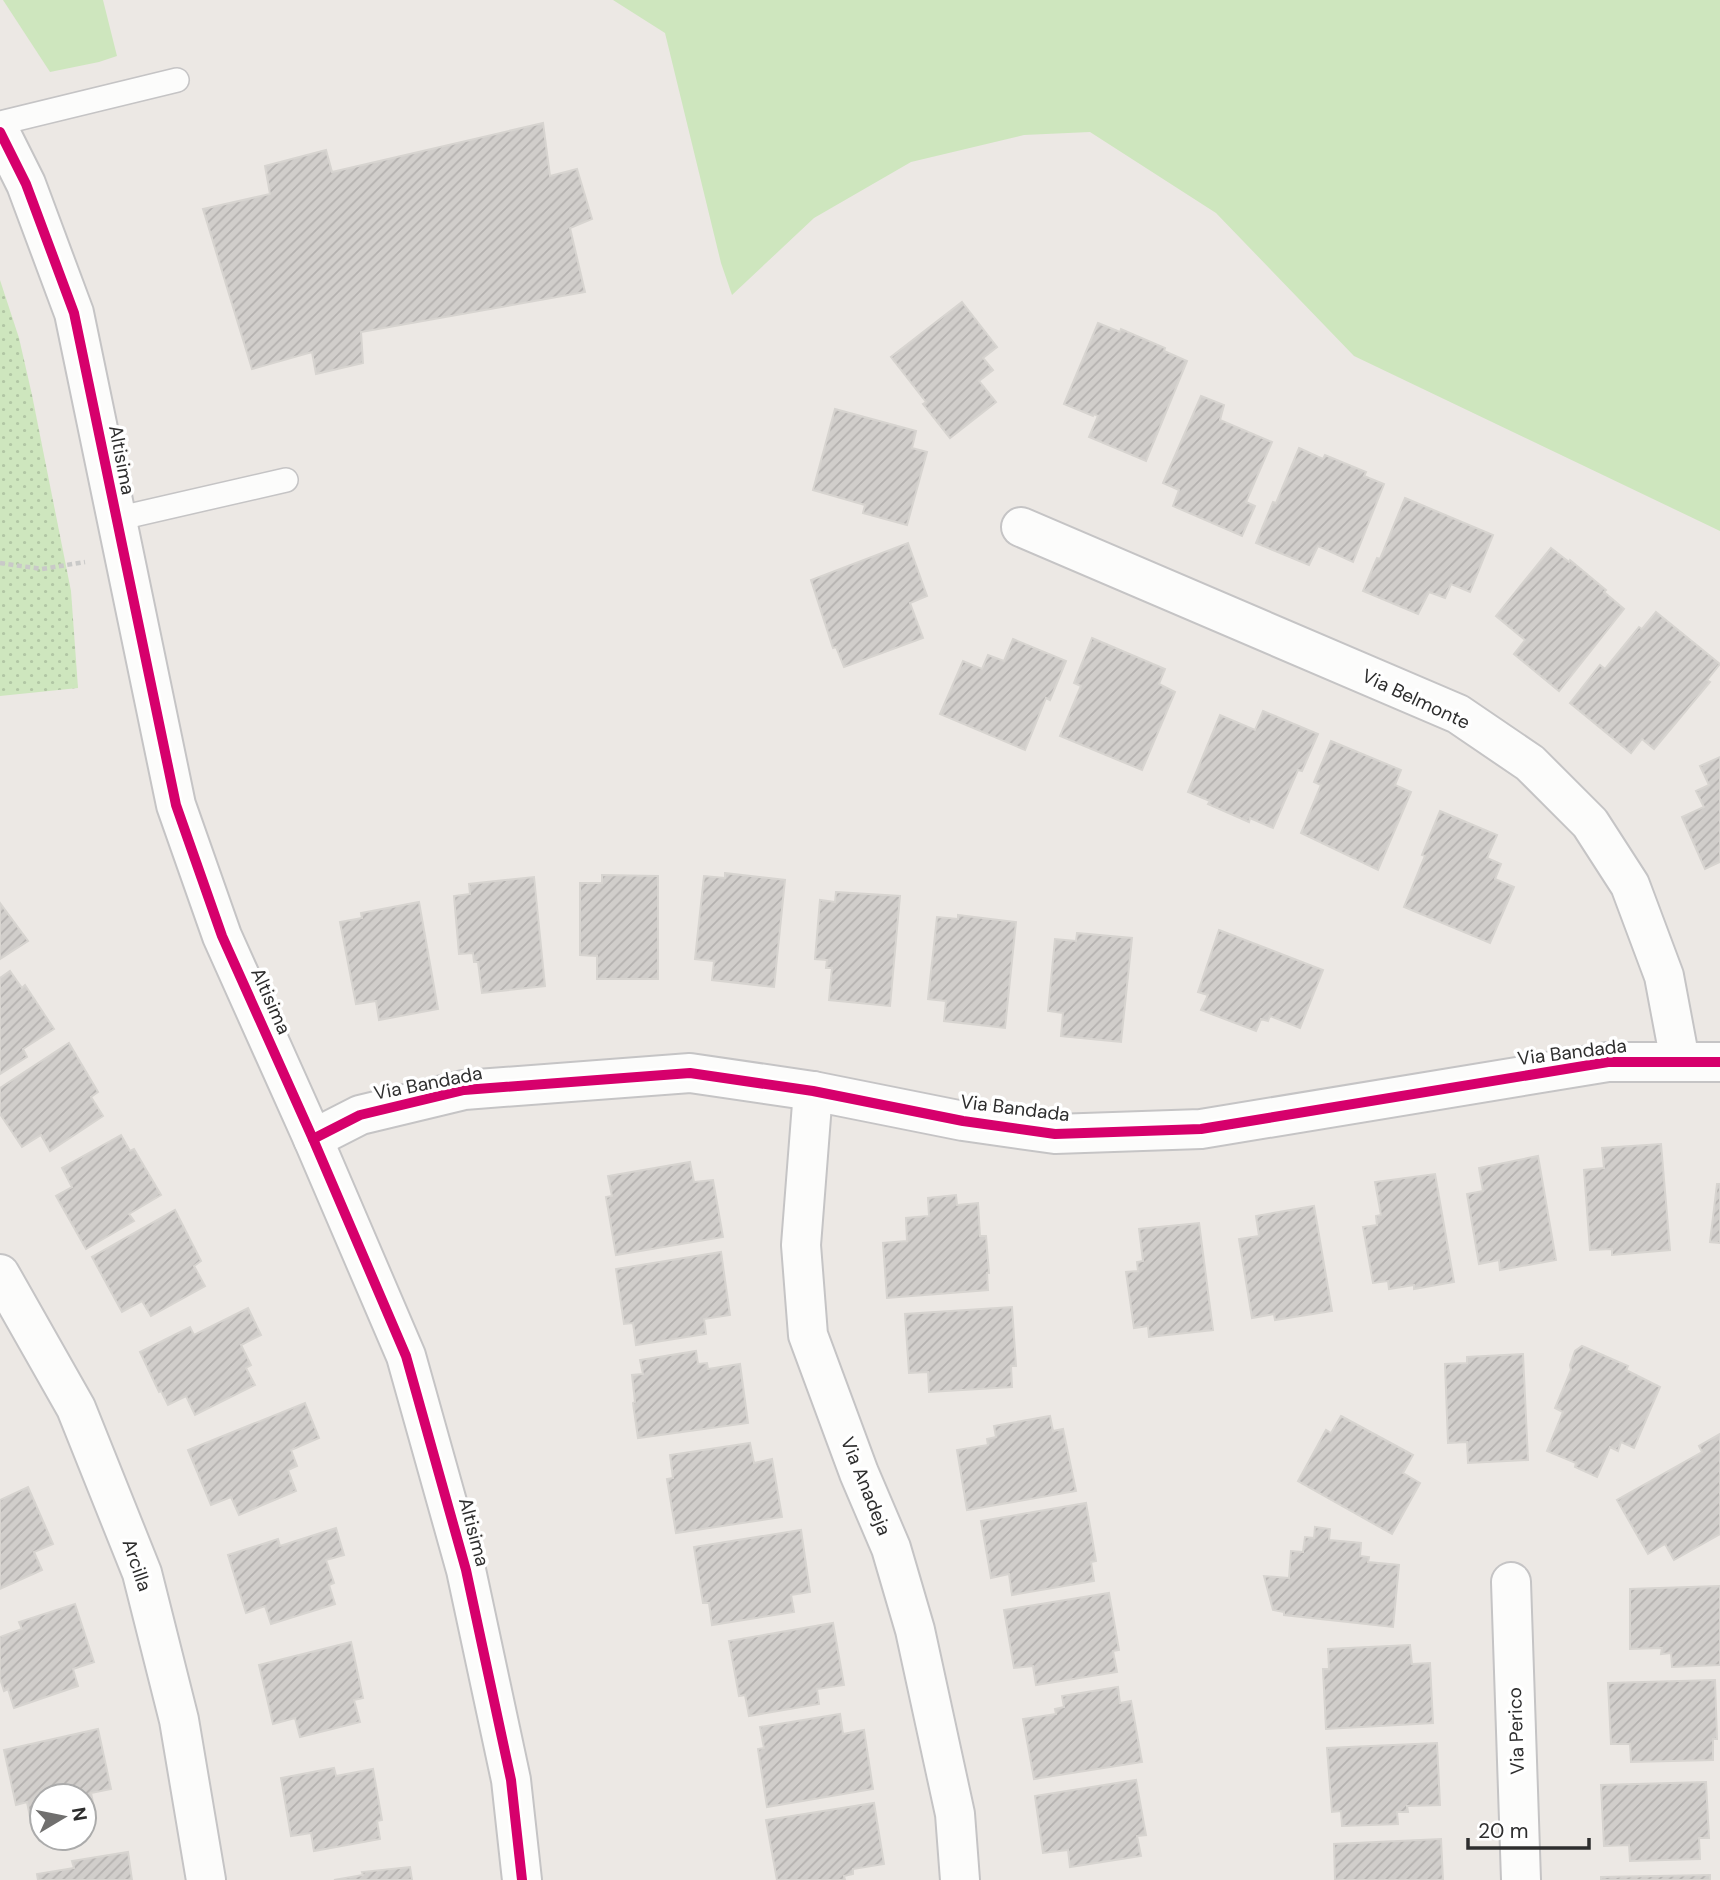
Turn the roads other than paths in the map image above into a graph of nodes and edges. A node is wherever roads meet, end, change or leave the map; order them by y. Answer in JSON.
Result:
{"nodes":[{"id":1,"x":177,"y":80,"type":"dead end"},
{"id":2,"x":0,"y":123,"type":"edge"},
{"id":3,"x":0,"y":132,"type":"edge"},
{"id":4,"x":286,"y":480,"type":"dead end"},
{"id":5,"x":116,"y":519,"type":"junction"},
{"id":6,"x":1021,"y":527,"type":"dead end"},
{"id":7,"x":1680,"y":1061,"type":"junction"},
{"id":8,"x":1720,"y":1062,"type":"edge"},
{"id":9,"x":813,"y":1091,"type":"junction"},
{"id":10,"x":313,"y":1139,"type":"junction"},
{"id":11,"x":0,"y":1274,"type":"edge"},
{"id":12,"x":1511,"y":1582,"type":"dead end"},
{"id":13,"x":206,"y":1880,"type":"edge"},
{"id":14,"x":522,"y":1880,"type":"edge"},
{"id":15,"x":960,"y":1880,"type":"edge"},
{"id":16,"x":1521,"y":1880,"type":"edge"}],
"edges":[{"from":1,"to":2,"type":"lane"},
{"from":3,"to":5,"type":"street","name":"Altisima"},
{"from":4,"to":5,"type":"lane"},
{"from":5,"to":10,"type":"street","name":"Altisima"},
{"from":6,"to":7,"type":"street","name":"Via Belmonte"},
{"from":7,"to":8,"type":"street","name":"Via Bandada"},
{"from":7,"to":9,"type":"street","name":"Via Bandada"},
{"from":9,"to":10,"type":"street","name":"Via Bandada"},
{"from":9,"to":15,"type":"street","name":"Via Anadeja"},
{"from":10,"to":14,"type":"street","name":"Altisima"},
{"from":11,"to":13,"type":"street","name":"Arcilla"},
{"from":12,"to":16,"type":"street","name":"Via Perico"}]}
